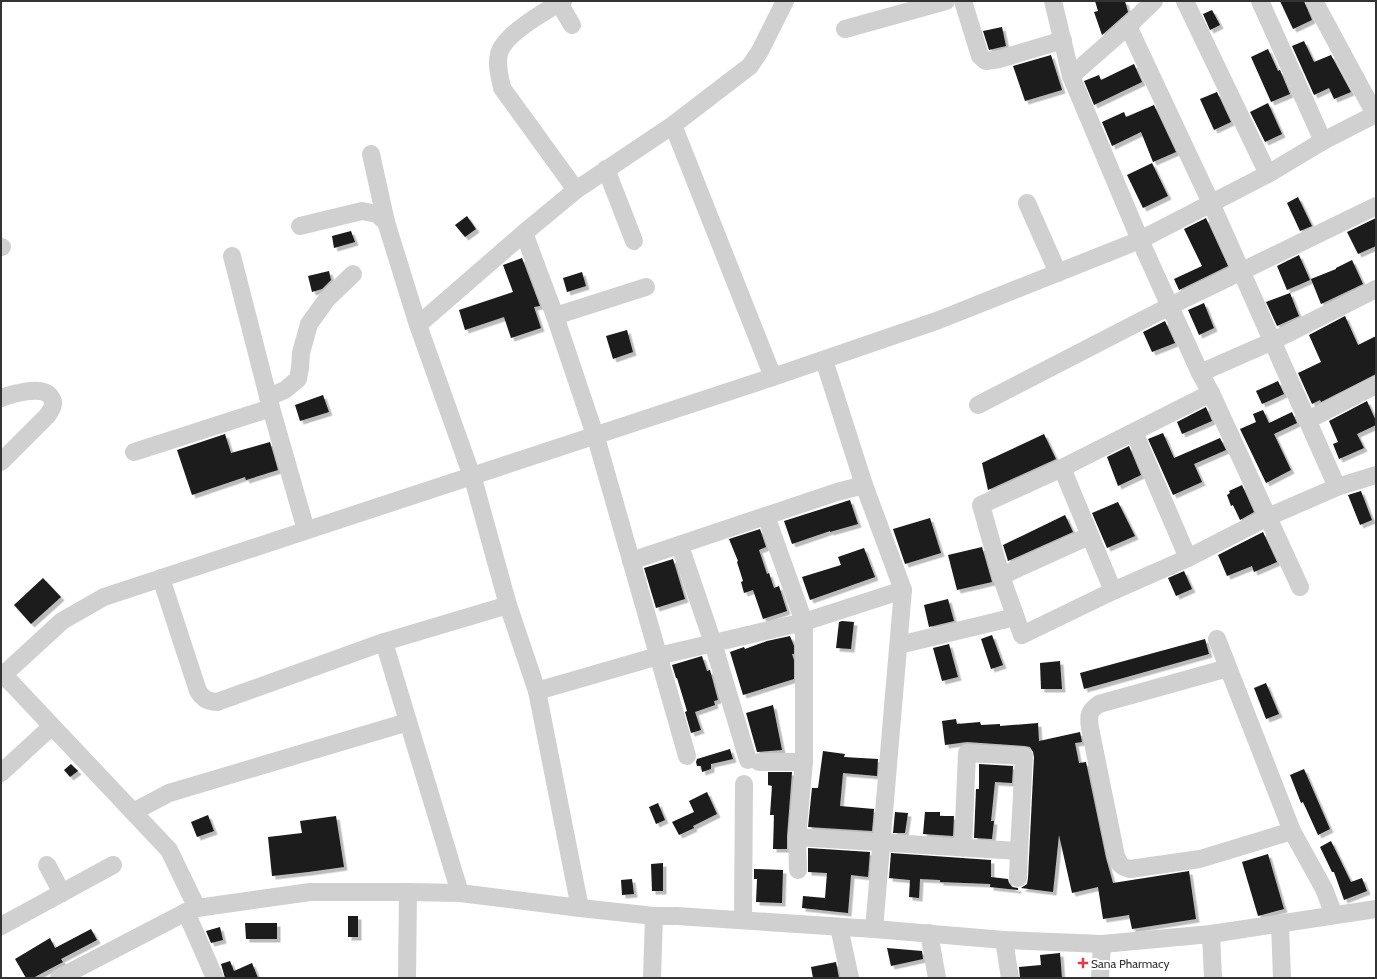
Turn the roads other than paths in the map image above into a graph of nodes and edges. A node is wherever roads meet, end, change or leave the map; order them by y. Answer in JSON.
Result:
{"nodes":[{"id":1,"x":785,"y":1,"type":"edge"},
{"id":2,"x":946,"y":1,"type":"edge"},
{"id":3,"x":963,"y":1,"type":"edge"},
{"id":4,"x":1054,"y":1,"type":"edge"},
{"id":5,"x":1154,"y":1,"type":"edge"},
{"id":6,"x":1185,"y":1,"type":"edge"},
{"id":7,"x":1260,"y":1,"type":"edge"},
{"id":8,"x":1314,"y":1,"type":"edge"},
{"id":9,"x":561,"y":2,"type":"edge"},
{"id":10,"x":1134,"y":14,"type":"edge"},
{"id":11,"x":572,"y":25,"type":"dead end"},
{"id":12,"x":845,"y":29,"type":"dead end"},
{"id":13,"x":1063,"y":40,"type":"junction"},
{"id":14,"x":1071,"y":76,"type":"junction"},
{"id":15,"x":1376,"y":114,"type":"edge"},
{"id":16,"x":673,"y":125,"type":"junction"},
{"id":17,"x":1323,"y":141,"type":"junction"},
{"id":18,"x":371,"y":154,"type":"dead end"},
{"id":19,"x":606,"y":169,"type":"junction"},
{"id":20,"x":1268,"y":174,"type":"junction"},
{"id":21,"x":576,"y":190,"type":"junction"},
{"id":22,"x":1027,"y":203,"type":"dead end"},
{"id":23,"x":1211,"y":203,"type":"junction"},
{"id":24,"x":1376,"y":206,"type":"edge"},
{"id":25,"x":386,"y":222,"type":"junction"},
{"id":26,"x":300,"y":226,"type":"dead end"},
{"id":27,"x":524,"y":234,"type":"junction"},
{"id":28,"x":1140,"y":240,"type":"junction"},
{"id":29,"x":634,"y":241,"type":"dead end"},
{"id":30,"x":232,"y":256,"type":"dead end"},
{"id":31,"x":1242,"y":271,"type":"junction"},
{"id":32,"x":1058,"y":273,"type":"junction"},
{"id":33,"x":353,"y":274,"type":"dead end"},
{"id":34,"x":646,"y":287,"type":"dead end"},
{"id":35,"x":1376,"y":289,"type":"edge"},
{"id":36,"x":1170,"y":306,"type":"junction"},
{"id":37,"x":556,"y":316,"type":"junction"},
{"id":38,"x":418,"y":325,"type":"junction"},
{"id":39,"x":1273,"y":341,"type":"junction"},
{"id":40,"x":824,"y":360,"type":"junction"},
{"id":41,"x":1200,"y":373,"type":"junction"},
{"id":42,"x":773,"y":377,"type":"junction"},
{"id":43,"x":1376,"y":385,"type":"edge"},
{"id":44,"x":1211,"y":393,"type":"junction"},
{"id":45,"x":1,"y":398,"type":"edge"},
{"id":46,"x":269,"y":402,"type":"junction"},
{"id":47,"x":978,"y":405,"type":"dead end"},
{"id":48,"x":1308,"y":420,"type":"junction"},
{"id":49,"x":1134,"y":432,"type":"junction"},
{"id":50,"x":595,"y":435,"type":"junction"},
{"id":51,"x":134,"y":452,"type":"dead end"},
{"id":52,"x":1,"y":462,"type":"edge"},
{"id":53,"x":1062,"y":468,"type":"junction"},
{"id":54,"x":1376,"y":475,"type":"edge"},
{"id":55,"x":472,"y":476,"type":"junction"},
{"id":56,"x":864,"y":485,"type":"junction"},
{"id":57,"x":1337,"y":487,"type":"junction"},
{"id":58,"x":766,"y":516,"type":"junction"},
{"id":59,"x":1268,"y":517,"type":"junction"},
{"id":60,"x":306,"y":530,"type":"junction"},
{"id":61,"x":1089,"y":536,"type":"junction"},
{"id":62,"x":680,"y":546,"type":"junction"},
{"id":63,"x":1188,"y":558,"type":"junction"},
{"id":64,"x":631,"y":561,"type":"junction"},
{"id":65,"x":1001,"y":576,"type":"junction"},
{"id":66,"x":162,"y":578,"type":"junction"},
{"id":67,"x":1300,"y":587,"type":"dead end"},
{"id":68,"x":903,"y":590,"type":"junction"},
{"id":69,"x":1113,"y":591,"type":"junction"},
{"id":70,"x":508,"y":605,"type":"junction"},
{"id":71,"x":1015,"y":617,"type":"junction"},
{"id":72,"x":804,"y":622,"type":"junction"},
{"id":73,"x":1217,"y":639,"type":"dead end"},
{"id":74,"x":384,"y":642,"type":"junction"},
{"id":75,"x":713,"y":643,"type":"junction"},
{"id":76,"x":899,"y":646,"type":"junction"},
{"id":77,"x":658,"y":656,"type":"junction"},
{"id":78,"x":1228,"y":668,"type":"junction"},
{"id":79,"x":2,"y":675,"type":"edge"},
{"id":80,"x":537,"y":691,"type":"junction"},
{"id":81,"x":408,"y":722,"type":"junction"},
{"id":82,"x":51,"y":727,"type":"junction"},
{"id":83,"x":687,"y":756,"type":"dead end"},
{"id":84,"x":804,"y":762,"type":"junction"},
{"id":85,"x":1,"y":773,"type":"edge"},
{"id":86,"x":744,"y":784,"type":"dead end"},
{"id":87,"x":133,"y":812,"type":"junction"},
{"id":88,"x":1292,"y":831,"type":"junction"},
{"id":89,"x":797,"y":837,"type":"junction"},
{"id":90,"x":881,"y":842,"type":"junction"},
{"id":91,"x":963,"y":848,"type":"junction"},
{"id":92,"x":1019,"y":851,"type":"junction"},
{"id":93,"x":47,"y":865,"type":"dead end"},
{"id":94,"x":113,"y":865,"type":"dead end"},
{"id":95,"x":798,"y":870,"type":"dead end"},
{"id":96,"x":1018,"y":878,"type":"dead end"},
{"id":97,"x":408,"y":892,"type":"junction"},
{"id":98,"x":62,"y":893,"type":"junction"},
{"id":99,"x":460,"y":893,"type":"junction"},
{"id":100,"x":580,"y":908,"type":"junction"},
{"id":101,"x":1376,"y":909,"type":"edge"},
{"id":102,"x":191,"y":910,"type":"junction"},
{"id":103,"x":1334,"y":915,"type":"junction"},
{"id":104,"x":654,"y":916,"type":"junction"},
{"id":105,"x":743,"y":920,"type":"junction"},
{"id":106,"x":1280,"y":924,"type":"junction"},
{"id":107,"x":1,"y":926,"type":"edge"},
{"id":108,"x":839,"y":927,"type":"junction"},
{"id":109,"x":874,"y":928,"type":"junction"},
{"id":110,"x":929,"y":933,"type":"junction"},
{"id":111,"x":1211,"y":934,"type":"junction"},
{"id":112,"x":1004,"y":940,"type":"junction"},
{"id":113,"x":1102,"y":944,"type":"junction"},
{"id":114,"x":59,"y":978,"type":"edge"},
{"id":115,"x":215,"y":978,"type":"edge"},
{"id":116,"x":407,"y":978,"type":"edge"},
{"id":117,"x":652,"y":978,"type":"edge"},
{"id":118,"x":850,"y":978,"type":"edge"},
{"id":119,"x":937,"y":978,"type":"edge"},
{"id":120,"x":1010,"y":978,"type":"edge"},
{"id":121,"x":1100,"y":978,"type":"edge"},
{"id":122,"x":1213,"y":978,"type":"edge"},
{"id":123,"x":1282,"y":978,"type":"edge"}],
"edges":[{"from":1,"to":16,"type":"street"},
{"from":2,"to":12,"type":"street"},
{"from":3,"to":13,"type":"street"},
{"from":4,"to":13,"type":"street"},
{"from":5,"to":10,"type":"street"},
{"from":6,"to":20,"type":"street"},
{"from":7,"to":17,"type":"street"},
{"from":8,"to":15,"type":"street"},
{"from":9,"to":11,"type":"street"},
{"from":9,"to":21,"type":"street"},
{"from":10,"to":14,"type":"street"},
{"from":10,"to":23,"type":"street"},
{"from":13,"to":14,"type":"street"},
{"from":14,"to":28,"type":"street"},
{"from":15,"to":17,"type":"street"},
{"from":16,"to":19,"type":"street"},
{"from":16,"to":42,"type":"street"},
{"from":17,"to":20,"type":"street"},
{"from":18,"to":25,"type":"street"},
{"from":19,"to":21,"type":"street"},
{"from":19,"to":29,"type":"street"},
{"from":20,"to":23,"type":"street"},
{"from":21,"to":27,"type":"street"},
{"from":22,"to":32,"type":"street"},
{"from":23,"to":28,"type":"street"},
{"from":23,"to":31,"type":"street"},
{"from":24,"to":31,"type":"street"},
{"from":25,"to":26,"type":"street"},
{"from":25,"to":38,"type":"street"},
{"from":27,"to":37,"type":"street"},
{"from":27,"to":38,"type":"street"},
{"from":28,"to":32,"type":"street"},
{"from":28,"to":36,"type":"street"},
{"from":30,"to":46,"type":"street"},
{"from":31,"to":36,"type":"street"},
{"from":31,"to":39,"type":"street"},
{"from":32,"to":40,"type":"street"},
{"from":33,"to":46,"type":"street"},
{"from":34,"to":37,"type":"street"},
{"from":35,"to":39,"type":"street"},
{"from":36,"to":41,"type":"street"},
{"from":36,"to":47,"type":"street"},
{"from":37,"to":50,"type":"street"},
{"from":38,"to":55,"type":"street"},
{"from":39,"to":41,"type":"street"},
{"from":39,"to":48,"type":"street"},
{"from":40,"to":42,"type":"street"},
{"from":40,"to":56,"type":"street"},
{"from":41,"to":44,"type":"street"},
{"from":42,"to":50,"type":"street"},
{"from":43,"to":48,"type":"street"},
{"from":44,"to":49,"type":"street"},
{"from":44,"to":59,"type":"street"},
{"from":45,"to":52,"type":"street"},
{"from":46,"to":51,"type":"street"},
{"from":46,"to":60,"type":"street"},
{"from":48,"to":57,"type":"street"},
{"from":49,"to":53,"type":"street"},
{"from":49,"to":63,"type":"street"},
{"from":50,"to":55,"type":"street"},
{"from":50,"to":64,"type":"street"},
{"from":53,"to":61,"type":"street"},
{"from":53,"to":65,"type":"street"},
{"from":54,"to":57,"type":"street"},
{"from":55,"to":60,"type":"street"},
{"from":55,"to":70,"type":"street"},
{"from":56,"to":58,"type":"street"},
{"from":56,"to":68,"type":"street"},
{"from":57,"to":59,"type":"street"},
{"from":58,"to":62,"type":"street"},
{"from":58,"to":72,"type":"street"},
{"from":59,"to":63,"type":"street"},
{"from":59,"to":67,"type":"street"},
{"from":60,"to":66,"type":"street"},
{"from":61,"to":65,"type":"street"},
{"from":61,"to":69,"type":"street"},
{"from":62,"to":64,"type":"street"},
{"from":62,"to":75,"type":"street"},
{"from":63,"to":69,"type":"street"},
{"from":64,"to":77,"type":"street"},
{"from":65,"to":71,"type":"street"},
{"from":66,"to":74,"type":"street"},
{"from":66,"to":79,"type":"street"},
{"from":68,"to":72,"type":"street"},
{"from":68,"to":76,"type":"street"},
{"from":69,"to":71,"type":"street"},
{"from":70,"to":74,"type":"street"},
{"from":70,"to":80,"type":"street"},
{"from":71,"to":76,"type":"street"},
{"from":72,"to":75,"type":"street"},
{"from":72,"to":84,"type":"street"},
{"from":73,"to":78,"type":"street"},
{"from":74,"to":81,"type":"street"},
{"from":75,"to":77,"type":"street"},
{"from":75,"to":84,"type":"street"},
{"from":76,"to":90,"type":"street"},
{"from":77,"to":80,"type":"street"},
{"from":77,"to":83,"type":"street"},
{"from":78,"to":88,"type":"street"},
{"from":78,"to":88,"type":"street"},
{"from":79,"to":82,"type":"street"},
{"from":80,"to":100,"type":"street"},
{"from":81,"to":87,"type":"street"},
{"from":81,"to":99,"type":"street"},
{"from":82,"to":85,"type":"street"},
{"from":82,"to":87,"type":"street"},
{"from":84,"to":89,"type":"street"},
{"from":86,"to":105,"type":"street"},
{"from":87,"to":102,"type":"street"},
{"from":88,"to":103,"type":"street"},
{"from":89,"to":90,"type":"street"},
{"from":89,"to":95,"type":"street"},
{"from":90,"to":91,"type":"street"},
{"from":90,"to":109,"type":"street"},
{"from":91,"to":92,"type":"street"},
{"from":91,"to":92,"type":"street"},
{"from":92,"to":96,"type":"street"},
{"from":93,"to":98,"type":"street"},
{"from":94,"to":98,"type":"street"},
{"from":97,"to":99,"type":"street"},
{"from":97,"to":102,"type":"street"},
{"from":97,"to":116,"type":"street"},
{"from":98,"to":107,"type":"street"},
{"from":99,"to":100,"type":"street"},
{"from":100,"to":104,"type":"street"},
{"from":101,"to":103,"type":"street"},
{"from":102,"to":114,"type":"street"},
{"from":102,"to":115,"type":"street"},
{"from":103,"to":106,"type":"street"},
{"from":104,"to":105,"type":"street"},
{"from":104,"to":117,"type":"street"},
{"from":105,"to":108,"type":"street"},
{"from":106,"to":111,"type":"street"},
{"from":106,"to":123,"type":"street"},
{"from":108,"to":109,"type":"street"},
{"from":108,"to":118,"type":"street"},
{"from":109,"to":110,"type":"street"},
{"from":110,"to":112,"type":"street"},
{"from":110,"to":119,"type":"street"},
{"from":111,"to":113,"type":"street"},
{"from":111,"to":122,"type":"street"},
{"from":112,"to":113,"type":"street"},
{"from":112,"to":120,"type":"street"},
{"from":113,"to":121,"type":"street"}]}
